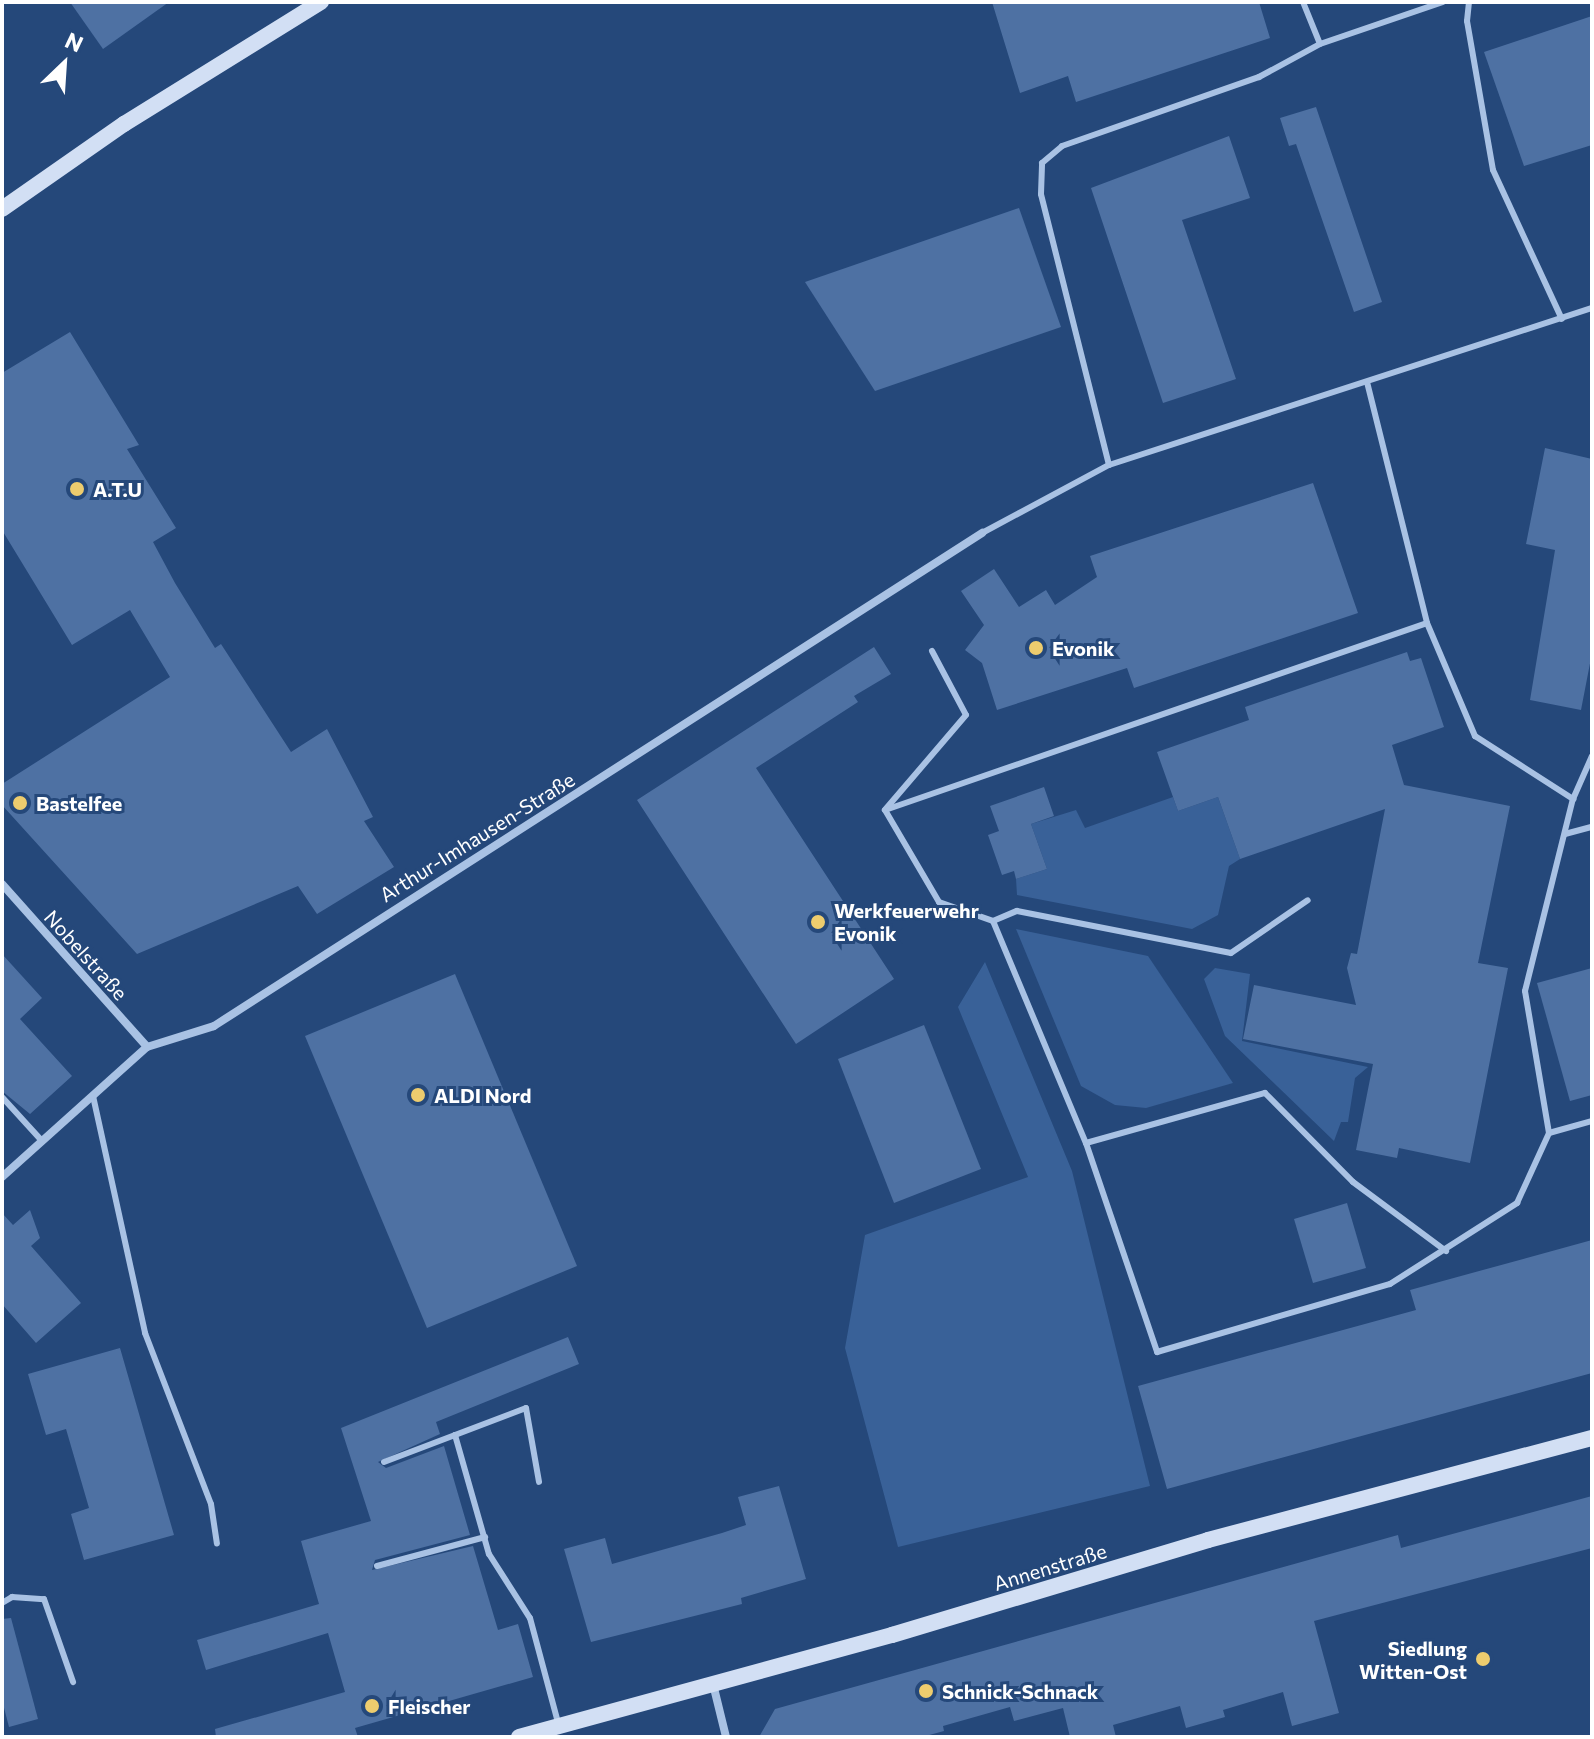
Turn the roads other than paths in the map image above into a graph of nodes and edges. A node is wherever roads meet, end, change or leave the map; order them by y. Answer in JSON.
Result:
{"nodes":[{"id":1,"x":321,"y":2,"type":"edge"},
{"id":2,"x":1303,"y":2,"type":"edge"},
{"id":3,"x":1443,"y":2,"type":"edge"},
{"id":4,"x":1469,"y":2,"type":"edge"},
{"id":5,"x":1320,"y":44,"type":"junction"},
{"id":6,"x":2,"y":209,"type":"edge"},
{"id":7,"x":1592,"y":308,"type":"edge"},
{"id":8,"x":1562,"y":319,"type":"junction"},
{"id":9,"x":1367,"y":382,"type":"junction"},
{"id":10,"x":1109,"y":465,"type":"junction"},
{"id":11,"x":982,"y":533,"type":"joint"},
{"id":12,"x":1427,"y":623,"type":"junction"},
{"id":13,"x":932,"y":651,"type":"dead end"},
{"id":14,"x":1592,"y":756,"type":"edge"},
{"id":15,"x":1573,"y":799,"type":"junction"},
{"id":16,"x":885,"y":810,"type":"junction"},
{"id":17,"x":1592,"y":827,"type":"edge"},
{"id":18,"x":1565,"y":834,"type":"junction"},
{"id":19,"x":2,"y":884,"type":"edge"},
{"id":20,"x":1308,"y":900,"type":"dead end"},
{"id":21,"x":993,"y":921,"type":"junction"},
{"id":22,"x":147,"y":1047,"type":"junction"},
{"id":23,"x":93,"y":1096,"type":"junction"},
{"id":24,"x":2,"y":1097,"type":"edge"},
{"id":25,"x":1592,"y":1121,"type":"edge"},
{"id":26,"x":1549,"y":1133,"type":"junction"},
{"id":27,"x":42,"y":1141,"type":"junction"},
{"id":28,"x":1086,"y":1143,"type":"junction"},
{"id":29,"x":2,"y":1177,"type":"edge"},
{"id":30,"x":1446,"y":1251,"type":"junction"},
{"id":31,"x":455,"y":1435,"type":"junction"},
{"id":32,"x":1592,"y":1438,"type":"edge"},
{"id":33,"x":384,"y":1462,"type":"dead end"},
{"id":34,"x":539,"y":1482,"type":"dead end"},
{"id":35,"x":485,"y":1537,"type":"junction"},
{"id":36,"x":217,"y":1544,"type":"dead end"},
{"id":37,"x":377,"y":1566,"type":"dead end"},
{"id":38,"x":2,"y":1603,"type":"edge"},
{"id":39,"x":73,"y":1682,"type":"dead end"},
{"id":40,"x":713,"y":1684,"type":"junction"},
{"id":41,"x":559,"y":1726,"type":"junction"},
{"id":42,"x":519,"y":1737,"type":"edge"},
{"id":43,"x":726,"y":1737,"type":"edge"}],
"edges":[{"from":1,"to":6,"type":"street"},
{"from":2,"to":5,"type":"lane"},
{"from":3,"to":5,"type":"lane"},
{"from":4,"to":8,"type":"lane"},
{"from":5,"to":10,"type":"lane"},
{"from":7,"to":8,"type":"lane"},
{"from":8,"to":9,"type":"lane"},
{"from":9,"to":10,"type":"lane"},
{"from":9,"to":12,"type":"lane"},
{"from":10,"to":11,"type":"lane"},
{"from":11,"to":22,"type":"street","name":"Arthur-Imhausen-Straße"},
{"from":12,"to":15,"type":"lane"},
{"from":12,"to":16,"type":"lane"},
{"from":13,"to":16,"type":"lane"},
{"from":14,"to":15,"type":"lane"},
{"from":15,"to":18,"type":"lane"},
{"from":16,"to":21,"type":"lane"},
{"from":17,"to":18,"type":"lane"},
{"from":18,"to":26,"type":"lane"},
{"from":19,"to":22,"type":"street","name":"Nobelstraße"},
{"from":20,"to":21,"type":"lane"},
{"from":21,"to":28,"type":"lane"},
{"from":22,"to":23,"type":"street","name":"Arthur-Imhausen-Straße"},
{"from":23,"to":27,"type":"street","name":"Arthur-Imhausen-Straße"},
{"from":23,"to":36,"type":"lane"},
{"from":24,"to":27,"type":"lane"},
{"from":25,"to":26,"type":"lane"},
{"from":26,"to":30,"type":"lane"},
{"from":27,"to":29,"type":"street","name":"Arthur-Imhausen-Straße"},
{"from":28,"to":30,"type":"lane"},
{"from":28,"to":30,"type":"lane"},
{"from":31,"to":33,"type":"lane"},
{"from":31,"to":34,"type":"lane"},
{"from":31,"to":35,"type":"lane"},
{"from":32,"to":40,"type":"street","name":"Annenstraße"},
{"from":35,"to":37,"type":"lane"},
{"from":35,"to":41,"type":"lane"},
{"from":38,"to":39,"type":"lane"},
{"from":40,"to":41,"type":"street","name":"Annenstraße"},
{"from":40,"to":43,"type":"street"},
{"from":41,"to":42,"type":"street","name":"Annenstraße"}]}
